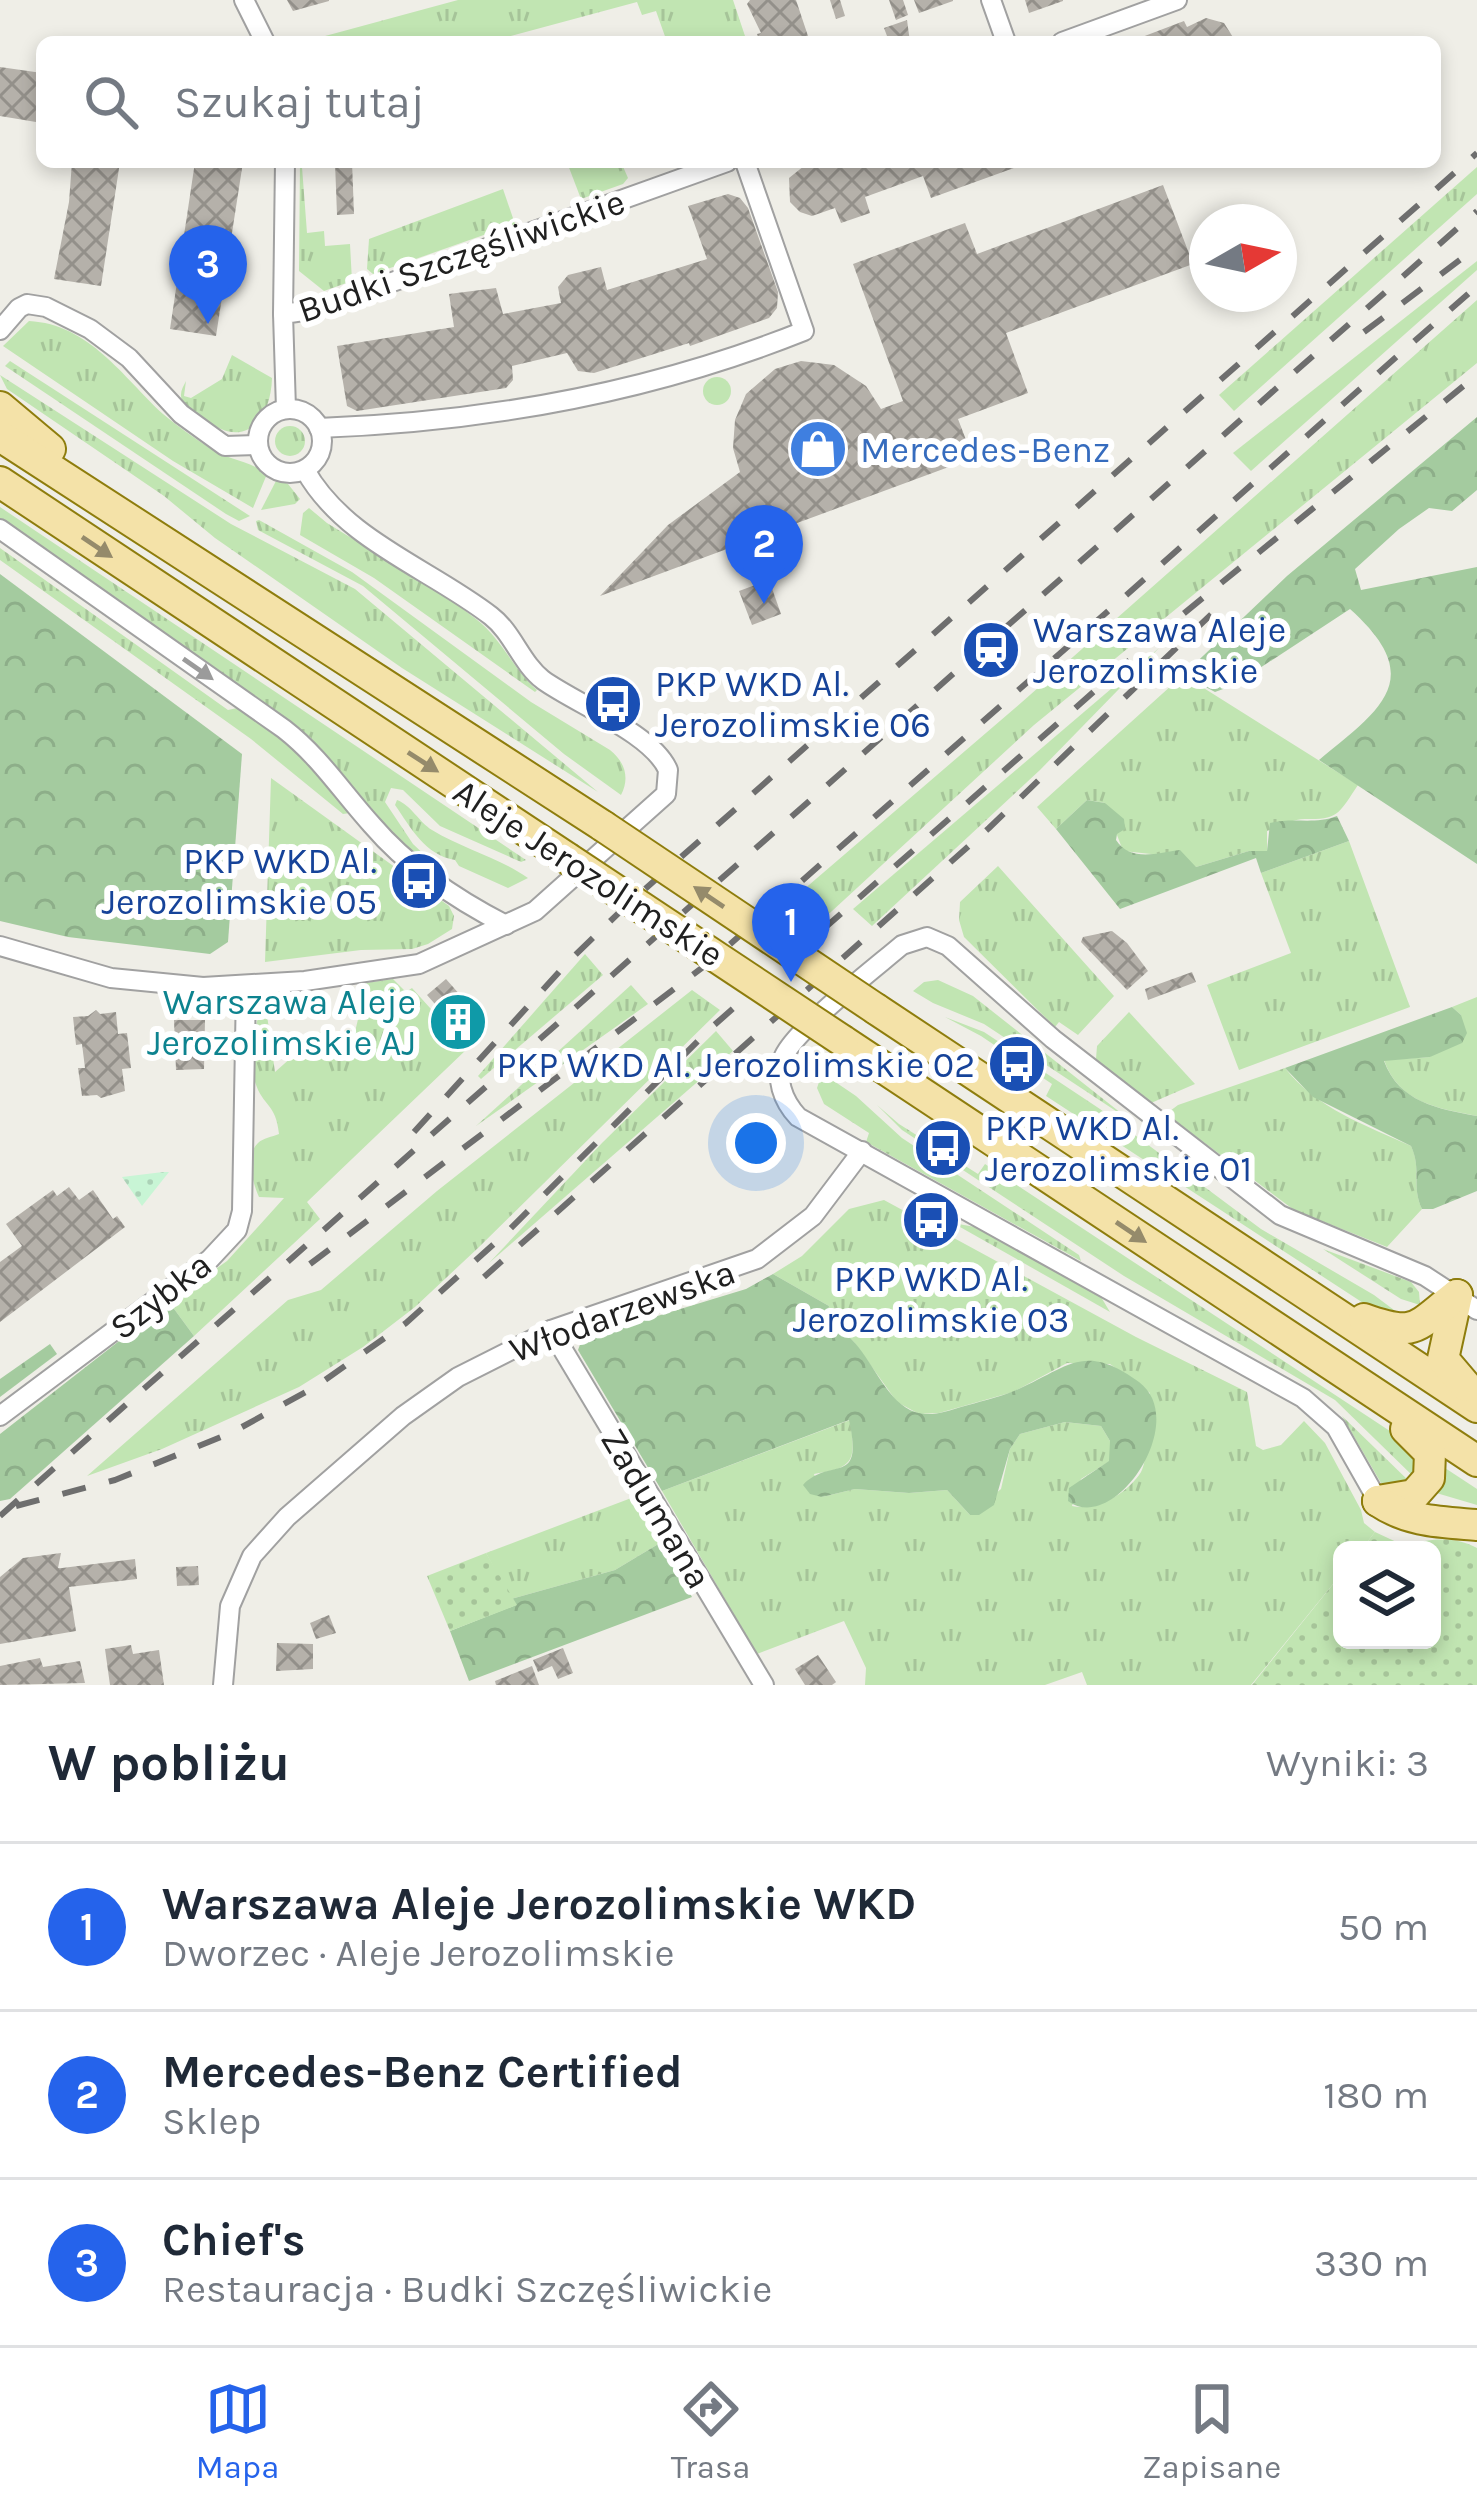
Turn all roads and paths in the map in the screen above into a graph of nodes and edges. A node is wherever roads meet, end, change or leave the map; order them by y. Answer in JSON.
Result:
{"nodes":[{"id":1,"x":244,"y":0,"type":"edge"},
{"id":2,"x":991,"y":0,"type":"edge"},
{"id":3,"x":1177,"y":0,"type":"edge"},
{"id":4,"x":262,"y":36,"type":"edge"},
{"id":5,"x":1004,"y":36,"type":"edge"},
{"id":6,"x":1078,"y":36,"type":"edge"},
{"id":7,"x":285,"y":168,"type":"edge"},
{"id":8,"x":710,"y":168,"type":"edge"},
{"id":9,"x":747,"y":168,"type":"edge"},
{"id":10,"x":283,"y":314,"type":"junction"},
{"id":11,"x":0,"y":330,"type":"edge"},
{"id":12,"x":0,"y":407,"type":"edge"},
{"id":13,"x":286,"y":409,"type":"junction"},
{"id":14,"x":320,"y":428,"type":"junction"},
{"id":15,"x":0,"y":436,"type":"edge"},
{"id":16,"x":258,"y":446,"type":"junction"},
{"id":17,"x":305,"y":470,"type":"junction"},
{"id":18,"x":0,"y":482,"type":"edge"},
{"id":19,"x":92,"y":492,"type":"junction"},
{"id":20,"x":0,"y":529,"type":"edge"},
{"id":21,"x":506,"y":925,"type":"junction"},
{"id":22,"x":0,"y":946,"type":"edge"},
{"id":23,"x":246,"y":987,"type":"junction"},
{"id":24,"x":862,"y":1151,"type":"junction"},
{"id":25,"x":1467,"y":1303,"type":"edge"},
{"id":26,"x":1324,"y":1305,"type":"junction"},
{"id":27,"x":551,"y":1330,"type":"junction"},
{"id":28,"x":1368,"y":1391,"type":"junction"},
{"id":29,"x":1477,"y":1397,"type":"edge"},
{"id":30,"x":1477,"y":1407,"type":"edge"},
{"id":31,"x":0,"y":1416,"type":"edge"},
{"id":32,"x":1477,"y":1461,"type":"edge"},
{"id":33,"x":1378,"y":1501,"type":"junction"},
{"id":34,"x":1477,"y":1525,"type":"edge"},
{"id":35,"x":223,"y":1685,"type":"edge"},
{"id":36,"x":764,"y":1685,"type":"edge"}],
"edges":[{"from":1,"to":4,"type":"street"},
{"from":2,"to":5,"type":"street"},
{"from":3,"to":6,"type":"street"},
{"from":7,"to":10,"type":"street"},
{"from":8,"to":10,"type":"street","name":"Budki Szczęśliwickie"},
{"from":9,"to":14,"type":"street"},
{"from":10,"to":13,"type":"street","name":"Budki Szczęśliwickie"},
{"from":11,"to":16,"type":"street"},
{"from":12,"to":19,"type":"main road"},
{"from":13,"to":14,"type":"street"},
{"from":13,"to":16,"type":"street"},
{"from":14,"to":17,"type":"street"},
{"from":15,"to":19,"type":"main road","name":"Aleje Jerozolimskie"},
{"from":16,"to":17,"type":"street"},
{"from":17,"to":21,"type":"street"},
{"from":18,"to":28,"type":"main road","name":"Aleje Jerozolimskie","one_way":true,"bridge":true},
{"from":26,"to":19,"type":"main road","name":"Aleje Jerozolimskie","one_way":true,"bridge":true},
{"from":20,"to":21,"type":"street","one_way":true},
{"from":21,"to":23,"type":"street"},
{"from":22,"to":23,"type":"street"},
{"from":23,"to":31,"type":"street","name":"Szybka"},
{"from":24,"to":25,"type":"street"},
{"from":24,"to":27,"type":"street","name":"Włodarzewska"},
{"from":24,"to":33,"type":"street"},
{"from":25,"to":26,"type":"main road"},
{"from":25,"to":29,"type":"main road"},
{"from":26,"to":30,"type":"main road","name":"Aleje Jerozolimskie"},
{"from":27,"to":35,"type":"street","name":"Włodarzewska"},
{"from":27,"to":36,"type":"street","name":"Zadumana"},
{"from":28,"to":32,"type":"main road","name":"Aleje Jerozolimskie"},
{"from":28,"to":33,"type":"main road"},
{"from":33,"to":34,"type":"main road"}]}
